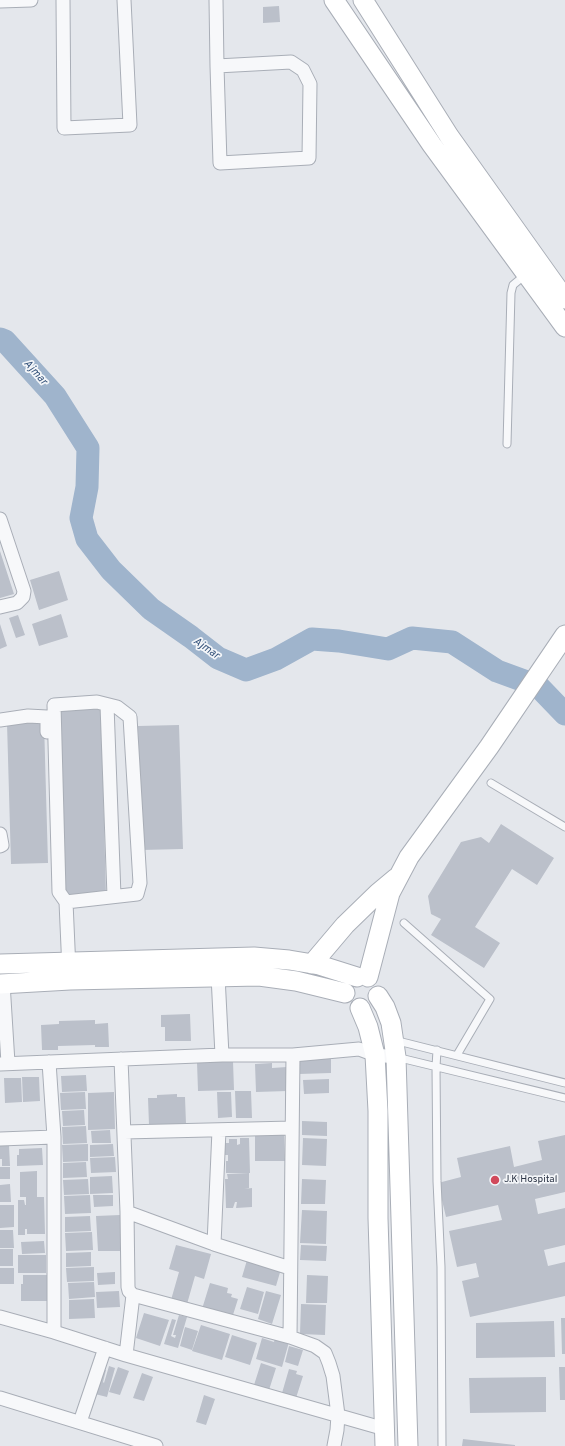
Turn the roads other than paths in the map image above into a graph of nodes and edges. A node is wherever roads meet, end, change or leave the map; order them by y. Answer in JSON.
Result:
{"nodes":[{"id":1,"x":31,"y":0,"type":"edge"},
{"id":2,"x":63,"y":0,"type":"edge"},
{"id":3,"x":124,"y":0,"type":"edge"},
{"id":4,"x":216,"y":0,"type":"edge"},
{"id":5,"x":334,"y":0,"type":"edge"},
{"id":6,"x":363,"y":0,"type":"edge"},
{"id":7,"x":3,"y":1,"type":"edge"},
{"id":8,"x":217,"y":66,"type":"junction"},
{"id":9,"x":527,"y":274,"type":"junction"},
{"id":10,"x":565,"y":298,"type":"edge"},
{"id":11,"x":565,"y":327,"type":"edge"},
{"id":12,"x":507,"y":444,"type":"dead end"},
{"id":13,"x":0,"y":519,"type":"edge"},
{"id":14,"x":0,"y":607,"type":"edge"},
{"id":15,"x":565,"y":635,"type":"edge"},
{"id":16,"x":107,"y":705,"type":"junction"},
{"id":17,"x":0,"y":720,"type":"edge"},
{"id":18,"x":492,"y":783,"type":"dead end"},
{"id":19,"x":565,"y":827,"type":"edge"},
{"id":20,"x":0,"y":834,"type":"edge"},
{"id":21,"x":0,"y":846,"type":"edge"},
{"id":22,"x":52,"y":860,"type":"dead end"},
{"id":23,"x":400,"y":874,"type":"junction"},
{"id":24,"x":114,"y":896,"type":"junction"},
{"id":25,"x":66,"y":902,"type":"junction"},
{"id":26,"x":404,"y":923,"type":"dead end"},
{"id":27,"x":0,"y":964,"type":"edge"},
{"id":28,"x":312,"y":964,"type":"junction"},
{"id":29,"x":69,"y":971,"type":"junction"},
{"id":30,"x":218,"y":976,"type":"junction"},
{"id":31,"x":362,"y":977,"type":"junction"},
{"id":32,"x":2,"y":984,"type":"edge"},
{"id":33,"x":346,"y":993,"type":"junction"},
{"id":34,"x":378,"y":996,"type":"junction"},
{"id":35,"x":360,"y":1008,"type":"junction"},
{"id":36,"x":369,"y":1048,"type":"junction"},
{"id":37,"x":395,"y":1048,"type":"junction"},
{"id":38,"x":437,"y":1050,"type":"junction"},
{"id":39,"x":222,"y":1055,"type":"junction"},
{"id":40,"x":293,"y":1055,"type":"junction"},
{"id":41,"x":457,"y":1055,"type":"junction"},
{"id":42,"x":121,"y":1059,"type":"junction"},
{"id":43,"x":49,"y":1062,"type":"junction"},
{"id":44,"x":4,"y":1063,"type":"edge"},
{"id":45,"x":436,"y":1067,"type":"junction"},
{"id":46,"x":565,"y":1083,"type":"edge"},
{"id":47,"x":565,"y":1098,"type":"edge"},
{"id":48,"x":292,"y":1128,"type":"junction"},
{"id":49,"x":219,"y":1130,"type":"junction"},
{"id":50,"x":124,"y":1132,"type":"junction"},
{"id":51,"x":54,"y":1137,"type":"junction"},
{"id":52,"x":0,"y":1138,"type":"edge"},
{"id":53,"x":127,"y":1212,"type":"junction"},
{"id":54,"x":214,"y":1244,"type":"junction"},
{"id":55,"x":290,"y":1268,"type":"junction"},
{"id":56,"x":133,"y":1295,"type":"junction"},
{"id":57,"x":0,"y":1317,"type":"edge"},
{"id":58,"x":54,"y":1332,"type":"junction"},
{"id":59,"x":290,"y":1337,"type":"junction"},
{"id":60,"x":105,"y":1348,"type":"junction"},
{"id":61,"x":126,"y":1355,"type":"junction"},
{"id":62,"x":0,"y":1398,"type":"edge"},
{"id":63,"x":338,"y":1415,"type":"junction"},
{"id":64,"x":80,"y":1422,"type":"junction"},
{"id":65,"x":385,"y":1438,"type":"edge"},
{"id":66,"x":156,"y":1446,"type":"edge"},
{"id":67,"x":334,"y":1446,"type":"edge"},
{"id":68,"x":408,"y":1446,"type":"edge"},
{"id":69,"x":442,"y":1446,"type":"edge"}],
"edges":[{"from":1,"to":7,"type":"street"},
{"from":2,"to":3,"type":"street"},
{"from":4,"to":8,"type":"street"},
{"from":5,"to":9,"type":"street"},
{"from":6,"to":10,"type":"street"},
{"from":8,"to":8,"type":"street"},
{"from":9,"to":11,"type":"street"},
{"from":9,"to":12,"type":"lane"},
{"from":13,"to":14,"type":"street"},
{"from":15,"to":23,"type":"street"},
{"from":16,"to":24,"type":"street"},
{"from":16,"to":24,"type":"street"},
{"from":16,"to":25,"type":"street"},
{"from":17,"to":22,"type":"street"},
{"from":18,"to":19,"type":"lane"},
{"from":20,"to":21,"type":"street"},
{"from":23,"to":28,"type":"street"},
{"from":23,"to":31,"type":"street"},
{"from":24,"to":25,"type":"street"},
{"from":25,"to":29,"type":"street"},
{"from":26,"to":41,"type":"lane"},
{"from":27,"to":29,"type":"street"},
{"from":28,"to":29,"type":"street"},
{"from":28,"to":31,"type":"street"},
{"from":29,"to":30,"type":"street"},
{"from":29,"to":32,"type":"street"},
{"from":30,"to":33,"type":"street"},
{"from":30,"to":39,"type":"street"},
{"from":31,"to":33,"type":"street"},
{"from":31,"to":34,"type":"street"},
{"from":32,"to":44,"type":"street"},
{"from":33,"to":35,"type":"street"},
{"from":34,"to":35,"type":"street"},
{"from":34,"to":37,"type":"street"},
{"from":35,"to":36,"type":"street"},
{"from":36,"to":37,"type":"street"},
{"from":36,"to":40,"type":"street"},
{"from":36,"to":65,"type":"street"},
{"from":37,"to":38,"type":"lane"},
{"from":37,"to":45,"type":"lane"},
{"from":37,"to":68,"type":"street"},
{"from":38,"to":41,"type":"lane"},
{"from":38,"to":45,"type":"lane"},
{"from":39,"to":40,"type":"street"},
{"from":39,"to":42,"type":"street"},
{"from":40,"to":48,"type":"street"},
{"from":41,"to":46,"type":"lane"},
{"from":42,"to":43,"type":"street"},
{"from":42,"to":50,"type":"street"},
{"from":43,"to":44,"type":"street"},
{"from":43,"to":51,"type":"street"},
{"from":45,"to":47,"type":"lane"},
{"from":45,"to":69,"type":"lane"},
{"from":48,"to":49,"type":"street"},
{"from":48,"to":55,"type":"street"},
{"from":49,"to":50,"type":"street"},
{"from":49,"to":54,"type":"street"},
{"from":50,"to":53,"type":"street"},
{"from":51,"to":52,"type":"street"},
{"from":51,"to":58,"type":"street"},
{"from":53,"to":54,"type":"street"},
{"from":53,"to":56,"type":"street"},
{"from":54,"to":55,"type":"street"},
{"from":55,"to":59,"type":"street"},
{"from":56,"to":59,"type":"street"},
{"from":56,"to":61,"type":"street"},
{"from":57,"to":58,"type":"street"},
{"from":58,"to":60,"type":"street"},
{"from":59,"to":63,"type":"street"},
{"from":60,"to":61,"type":"street"},
{"from":60,"to":64,"type":"street"},
{"from":61,"to":63,"type":"street"},
{"from":62,"to":64,"type":"street"},
{"from":63,"to":65,"type":"street"},
{"from":63,"to":67,"type":"street"},
{"from":64,"to":66,"type":"street"}]}
